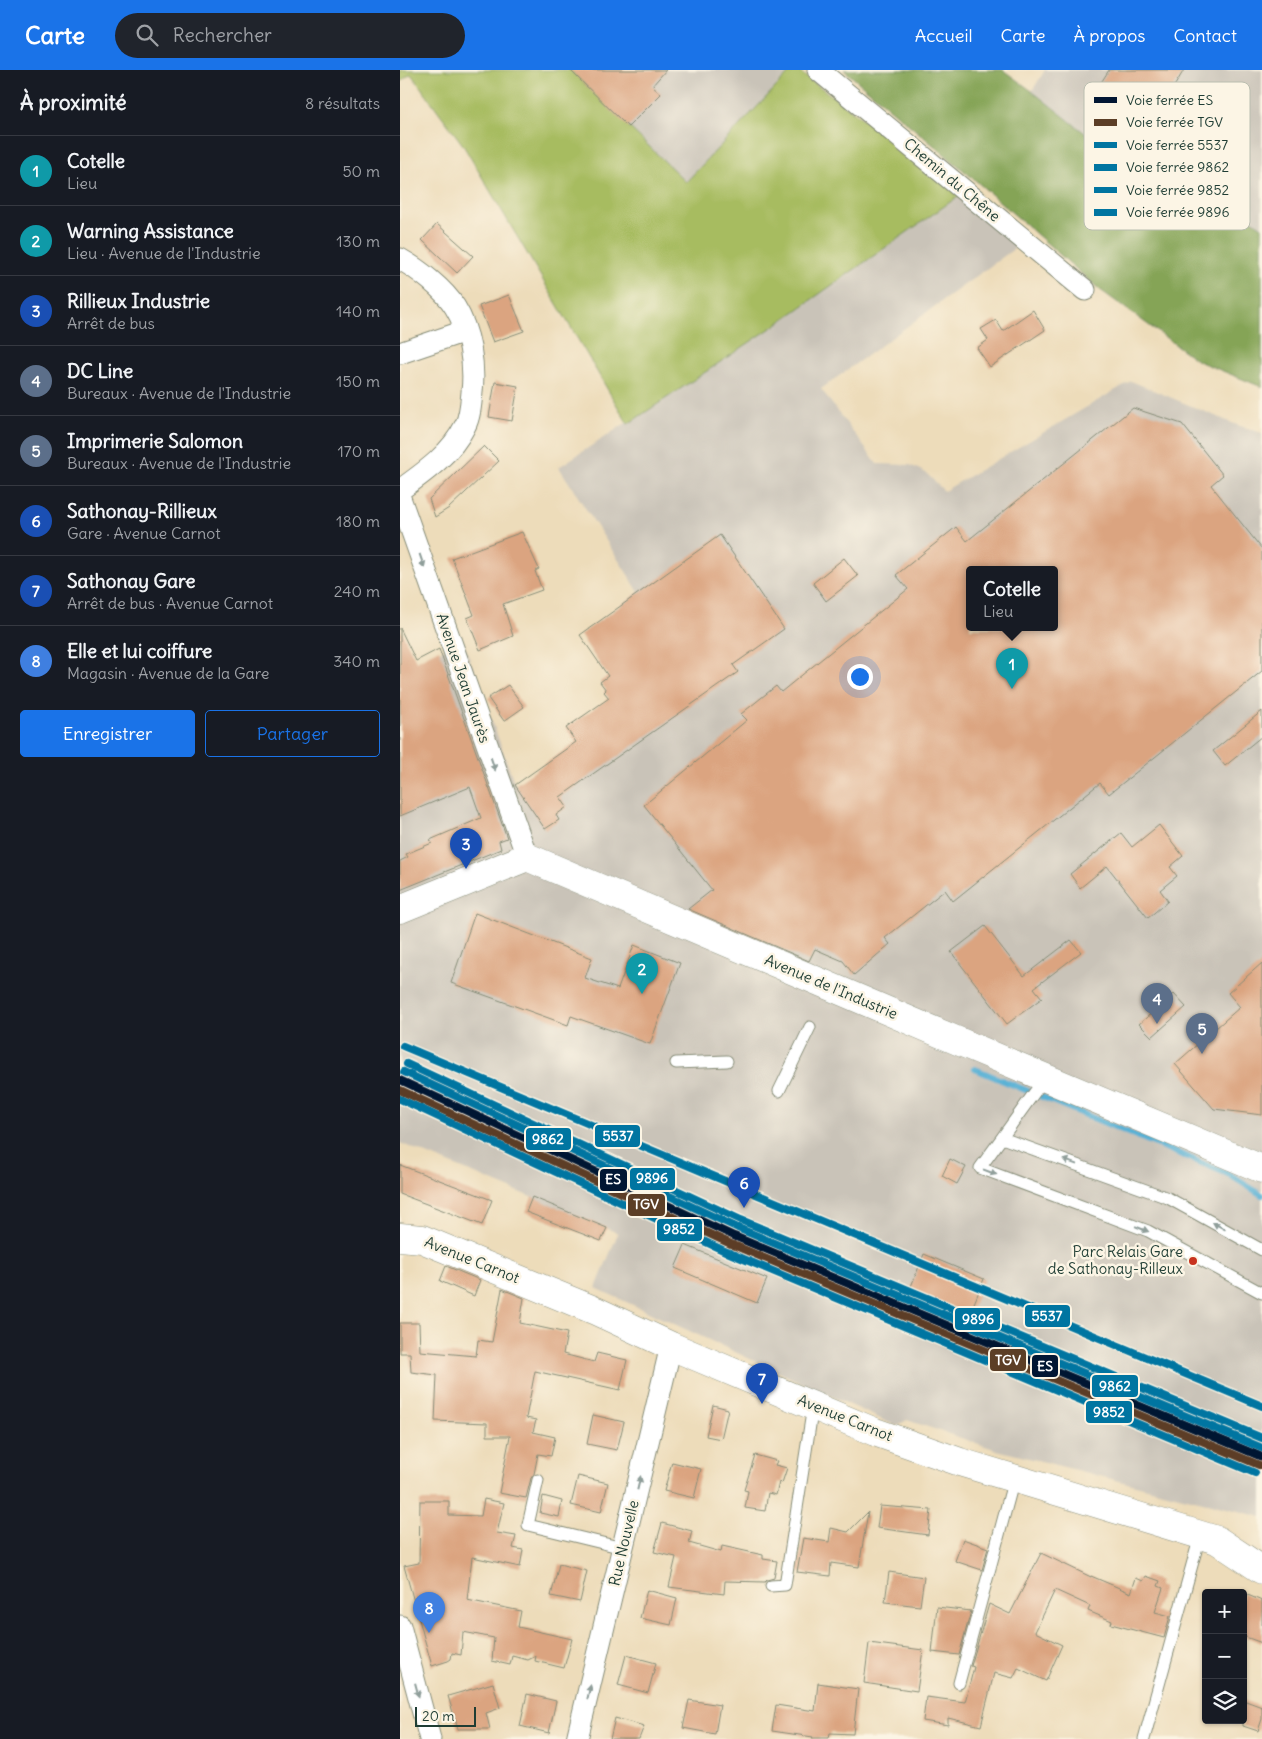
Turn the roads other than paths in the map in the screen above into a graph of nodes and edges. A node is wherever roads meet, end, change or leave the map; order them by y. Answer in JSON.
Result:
{"nodes":[{"id":1,"x":818,"y":70,"type":"edge"},
{"id":2,"x":400,"y":259,"type":"edge"},
{"id":3,"x":1085,"y":290,"type":"dead end"},
{"id":4,"x":465,"y":331,"type":"junction"},
{"id":5,"x":400,"y":353,"type":"edge"},
{"id":6,"x":400,"y":490,"type":"edge"},
{"id":7,"x":400,"y":498,"type":"edge"},
{"id":8,"x":526,"y":858,"type":"junction"},
{"id":9,"x":400,"y":909,"type":"edge"},
{"id":10,"x":810,"y":1027,"type":"dead end"},
{"id":11,"x":726,"y":1061,"type":"dead end"},
{"id":12,"x":676,"y":1063,"type":"dead end"},
{"id":13,"x":1045,"y":1078,"type":"junction"},
{"id":14,"x":779,"y":1091,"type":"dead end"},
{"id":15,"x":1002,"y":1138,"type":"junction"},
{"id":16,"x":1262,"y":1169,"type":"edge"},
{"id":17,"x":400,"y":1237,"type":"edge"},
{"id":18,"x":1262,"y":1250,"type":"edge"},
{"id":19,"x":1262,"y":1293,"type":"edge"},
{"id":20,"x":671,"y":1346,"type":"junction"},
{"id":21,"x":813,"y":1406,"type":"junction"},
{"id":22,"x":1014,"y":1479,"type":"junction"},
{"id":23,"x":538,"y":1480,"type":"dead end"},
{"id":24,"x":1200,"y":1536,"type":"junction"},
{"id":25,"x":623,"y":1548,"type":"junction"},
{"id":26,"x":1255,"y":1562,"type":"edge"},
{"id":27,"x":771,"y":1586,"type":"dead end"},
{"id":28,"x":400,"y":1626,"type":"edge"},
{"id":29,"x":959,"y":1683,"type":"dead end"},
{"id":30,"x":430,"y":1739,"type":"edge"},
{"id":31,"x":577,"y":1739,"type":"edge"},
{"id":32,"x":1144,"y":1739,"type":"edge"}],
"edges":[{"from":1,"to":3,"type":"street","name":"Chemin du Chêne"},
{"from":2,"to":4,"type":"street"},
{"from":4,"to":5,"type":"street"},
{"from":4,"to":6,"type":"street"},
{"from":7,"to":8,"type":"street","name":"Avenue Jean Jaurès","one_way":true},
{"from":8,"to":9,"type":"street"},
{"from":8,"to":13,"type":"street","name":"Avenue de l'Industrie"},
{"from":10,"to":14,"type":"lane"},
{"from":11,"to":12,"type":"lane"},
{"from":13,"to":15,"type":"lane"},
{"from":13,"to":16,"type":"street","name":"Avenue de l'Industrie"},
{"from":18,"to":15,"type":"lane","one_way":true},
{"from":15,"to":19,"type":"lane","one_way":true},
{"from":17,"to":20,"type":"street","name":"Avenue Carnot"},
{"from":20,"to":21,"type":"street","name":"Avenue Carnot"},
{"from":25,"to":20,"type":"street","name":"Rue Nouvelle","one_way":true},
{"from":21,"to":22,"type":"street","name":"Avenue Carnot"},
{"from":21,"to":27,"type":"lane"},
{"from":22,"to":24,"type":"street","name":"Avenue Carnot"},
{"from":22,"to":29,"type":"lane"},
{"from":23,"to":25,"type":"lane"},
{"from":24,"to":26,"type":"street","name":"Avenue Carnot"},
{"from":24,"to":32,"type":"lane"},
{"from":31,"to":25,"type":"street","name":"Rue Nouvelle","one_way":true},
{"from":28,"to":30,"type":"street","one_way":true}]}
